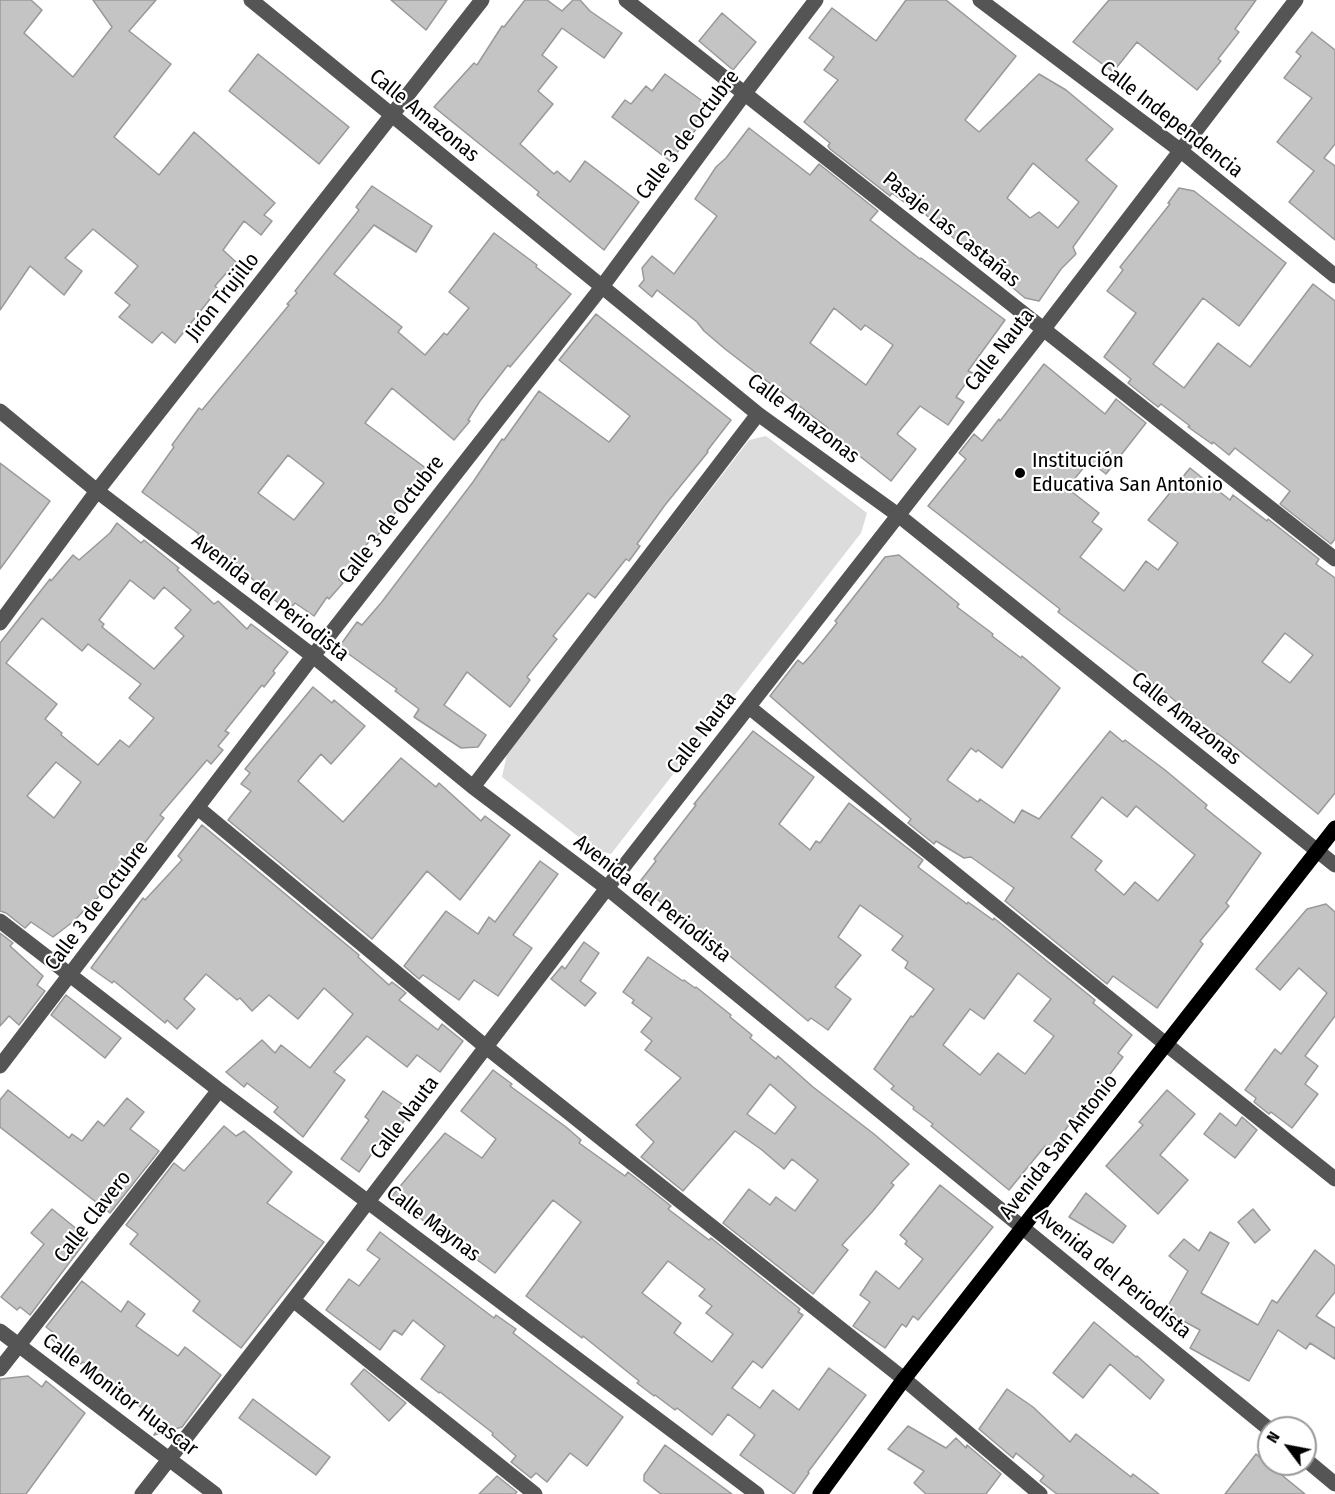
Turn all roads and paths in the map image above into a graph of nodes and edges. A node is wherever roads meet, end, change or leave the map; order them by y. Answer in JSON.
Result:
{"nodes":[{"id":1,"x":251,"y":0,"type":"edge"},
{"id":2,"x":482,"y":0,"type":"edge"},
{"id":3,"x":626,"y":0,"type":"edge"},
{"id":4,"x":816,"y":0,"type":"edge"},
{"id":5,"x":980,"y":0,"type":"edge"},
{"id":6,"x":1296,"y":0,"type":"edge"},
{"id":7,"x":745,"y":93,"type":"junction"},
{"id":8,"x":392,"y":116,"type":"junction"},
{"id":9,"x":1181,"y":152,"type":"junction"},
{"id":10,"x":1335,"y":276,"type":"edge"},
{"id":11,"x":601,"y":288,"type":"junction"},
{"id":12,"x":1043,"y":330,"type":"junction"},
{"id":13,"x":0,"y":411,"type":"edge"},
{"id":14,"x":758,"y":414,"type":"junction"},
{"id":15,"x":97,"y":491,"type":"junction"},
{"id":16,"x":898,"y":515,"type":"junction"},
{"id":17,"x":1335,"y":559,"type":"edge"},
{"id":18,"x":0,"y":623,"type":"edge"},
{"id":19,"x":313,"y":656,"type":"junction"},
{"id":20,"x":749,"y":706,"type":"junction"},
{"id":21,"x":473,"y":787,"type":"junction"},
{"id":22,"x":198,"y":808,"type":"junction"},
{"id":23,"x":1335,"y":828,"type":"edge"},
{"id":24,"x":1317,"y":850,"type":"junction"},
{"id":25,"x":1335,"y":865,"type":"edge"},
{"id":26,"x":607,"y":888,"type":"junction"},
{"id":27,"x":0,"y":921,"type":"edge"},
{"id":28,"x":70,"y":976,"type":"junction"},
{"id":29,"x":1167,"y":1045,"type":"junction"},
{"id":30,"x":486,"y":1047,"type":"junction"},
{"id":31,"x":0,"y":1065,"type":"edge"},
{"id":32,"x":219,"y":1090,"type":"junction"},
{"id":33,"x":1335,"y":1179,"type":"edge"},
{"id":34,"x":368,"y":1202,"type":"junction"},
{"id":35,"x":1023,"y":1227,"type":"junction"},
{"id":36,"x":293,"y":1300,"type":"junction"},
{"id":37,"x":0,"y":1331,"type":"edge"},
{"id":38,"x":18,"y":1345,"type":"junction"},
{"id":39,"x":0,"y":1369,"type":"edge"},
{"id":40,"x":904,"y":1378,"type":"junction"},
{"id":41,"x":1257,"y":1420,"type":"edge"},
{"id":42,"x":170,"y":1458,"type":"junction"},
{"id":43,"x":1317,"y":1469,"type":"edge"},
{"id":44,"x":1335,"y":1484,"type":"edge"},
{"id":45,"x":142,"y":1494,"type":"edge"},
{"id":46,"x":215,"y":1494,"type":"edge"},
{"id":47,"x":535,"y":1494,"type":"edge"},
{"id":48,"x":757,"y":1494,"type":"edge"},
{"id":49,"x":820,"y":1494,"type":"edge"},
{"id":50,"x":1040,"y":1494,"type":"edge"}],
"edges":[{"from":1,"to":8,"type":"street","name":"Calle Amazonas"},
{"from":2,"to":8,"type":"street","name":"Jirón Trujillo"},
{"from":3,"to":7,"type":"street","name":"Pasaje Las Castañas"},
{"from":4,"to":7,"type":"street","name":"Calle 3 de Octubre"},
{"from":5,"to":9,"type":"street","name":"Calle Independencia"},
{"from":6,"to":9,"type":"street","name":"Calle Nauta"},
{"from":7,"to":11,"type":"street","name":"Calle 3 de Octubre"},
{"from":7,"to":12,"type":"street","name":"Pasaje Las Castañas"},
{"from":8,"to":11,"type":"street","name":"Calle Amazonas"},
{"from":8,"to":15,"type":"street","name":"Jirón Trujillo"},
{"from":9,"to":10,"type":"street","name":"Calle Independencia"},
{"from":9,"to":12,"type":"street","name":"Calle Nauta"},
{"from":11,"to":14,"type":"street","name":"Calle Amazonas"},
{"from":11,"to":19,"type":"street","name":"Calle 3 de Octubre"},
{"from":12,"to":16,"type":"street","name":"Calle Nauta"},
{"from":12,"to":17,"type":"street","name":"Pasaje Las Castañas"},
{"from":13,"to":15,"type":"street","name":"Avenida del Periodista"},
{"from":14,"to":16,"type":"street","name":"Calle Amazonas"},
{"from":14,"to":21,"type":"street"},
{"from":15,"to":18,"type":"street","name":"Jirón Trujillo"},
{"from":15,"to":19,"type":"street","name":"Avenida del Periodista"},
{"from":16,"to":20,"type":"street","name":"Calle Nauta"},
{"from":16,"to":24,"type":"street","name":"Calle Amazonas"},
{"from":19,"to":21,"type":"street","name":"Avenida del Periodista"},
{"from":19,"to":22,"type":"street","name":"Calle 3 de Octubre"},
{"from":20,"to":26,"type":"street","name":"Calle Nauta"},
{"from":20,"to":29,"type":"street"},
{"from":21,"to":26,"type":"street","name":"Avenida del Periodista"},
{"from":22,"to":28,"type":"street","name":"Calle 3 de Octubre"},
{"from":22,"to":30,"type":"street"},
{"from":23,"to":24,"type":"main road","name":"Avenida San Antonio"},
{"from":24,"to":25,"type":"street","name":"Calle Amazonas"},
{"from":24,"to":29,"type":"main road","name":"Avenida San Antonio"},
{"from":26,"to":30,"type":"street","name":"Calle Nauta"},
{"from":26,"to":35,"type":"street","name":"Avenida del Periodista"},
{"from":27,"to":28,"type":"street","name":"Calle Maynas"},
{"from":28,"to":31,"type":"street","name":"Calle 3 de Octubre"},
{"from":28,"to":32,"type":"street","name":"Calle Maynas"},
{"from":29,"to":33,"type":"street"},
{"from":29,"to":35,"type":"main road","name":"Avenida San Antonio"},
{"from":30,"to":34,"type":"street","name":"Calle Nauta"},
{"from":30,"to":40,"type":"street"},
{"from":32,"to":34,"type":"street","name":"Calle Maynas"},
{"from":32,"to":38,"type":"street","name":"Calle Clavero"},
{"from":34,"to":36,"type":"street","name":"Calle Nauta"},
{"from":34,"to":48,"type":"street","name":"Calle Maynas"},
{"from":35,"to":40,"type":"main road","name":"Avenida San Antonio"},
{"from":35,"to":41,"type":"street","name":"Avenida del Periodista"},
{"from":36,"to":42,"type":"street","name":"Calle Nauta"},
{"from":36,"to":47,"type":"street"},
{"from":37,"to":38,"type":"street","name":"Calle Monitor Huascar"},
{"from":38,"to":39,"type":"street","name":"Calle Clavero"},
{"from":38,"to":42,"type":"street","name":"Calle Monitor Huascar"},
{"from":40,"to":49,"type":"main road","name":"Avenida San Antonio"},
{"from":40,"to":50,"type":"street"},
{"from":42,"to":45,"type":"street","name":"Calle Nauta"},
{"from":42,"to":46,"type":"street","name":"Calle Monitor Huascar"},
{"from":43,"to":44,"type":"street"}]}
